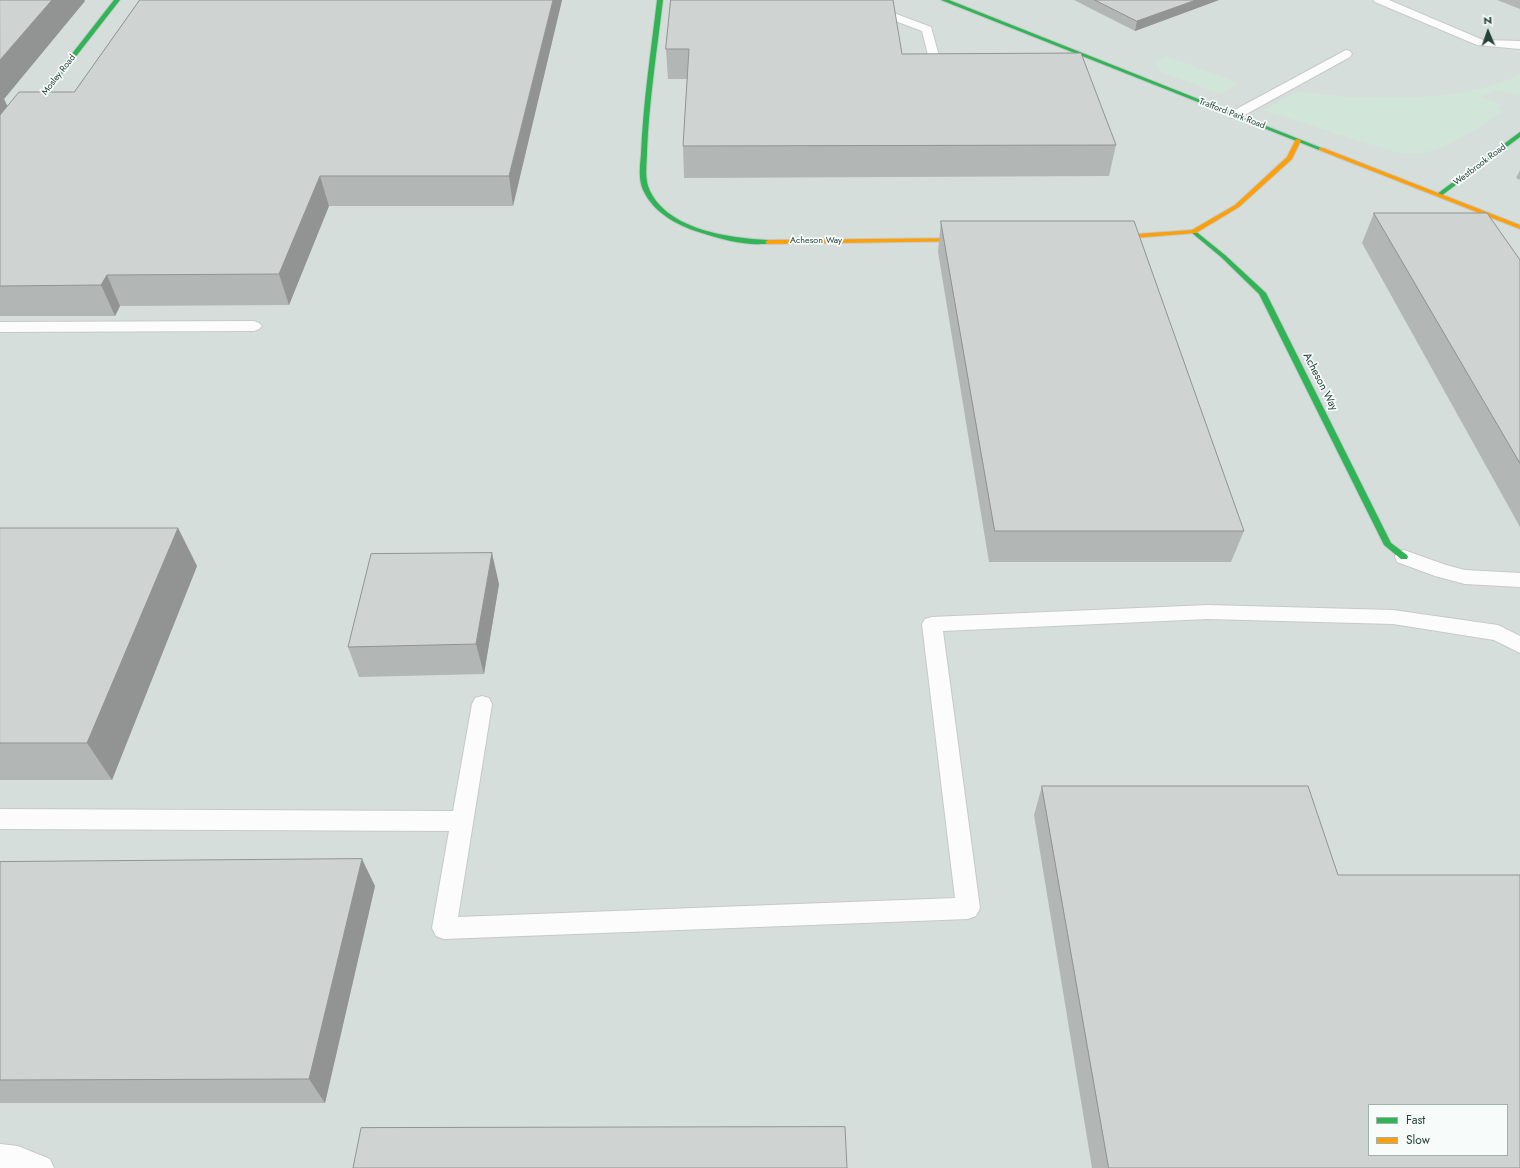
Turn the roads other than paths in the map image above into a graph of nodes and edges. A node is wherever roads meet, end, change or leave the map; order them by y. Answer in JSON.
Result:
{"nodes":[{"id":1,"x":117,"y":0,"type":"edge"},
{"id":2,"x":660,"y":0,"type":"edge"},
{"id":3,"x":849,"y":0,"type":"edge"},
{"id":4,"x":944,"y":0,"type":"edge"},
{"id":5,"x":1379,"y":0,"type":"edge"},
{"id":6,"x":1520,"y":45,"type":"edge"},
{"id":7,"x":1346,"y":54,"type":"dead end"},
{"id":8,"x":933,"y":56,"type":"edge"},
{"id":9,"x":1235,"y":115,"type":"junction"},
{"id":10,"x":1520,"y":134,"type":"edge"},
{"id":11,"x":1298,"y":140,"type":"junction"},
{"id":12,"x":0,"y":150,"type":"edge"},
{"id":13,"x":1439,"y":195,"type":"junction"},
{"id":14,"x":1520,"y":227,"type":"edge"},
{"id":15,"x":1194,"y":232,"type":"junction"},
{"id":16,"x":1102,"y":239,"type":"edge"},
{"id":17,"x":976,"y":240,"type":"edge"},
{"id":18,"x":254,"y":326,"type":"dead end"},
{"id":19,"x":0,"y":327,"type":"edge"},
{"id":20,"x":1404,"y":557,"type":"joint"},
{"id":21,"x":1520,"y":580,"type":"edge"},
{"id":22,"x":1520,"y":645,"type":"edge"},
{"id":23,"x":482,"y":704,"type":"dead end"},
{"id":24,"x":0,"y":818,"type":"edge"},
{"id":25,"x":462,"y":820,"type":"junction"},
{"id":26,"x":0,"y":1157,"type":"edge"},
{"id":27,"x":41,"y":1168,"type":"edge"}],
"edges":[{"from":1,"to":12,"type":"street","name":"Mosley Road"},
{"from":2,"to":17,"type":"street","name":"Acheson Way"},
{"from":3,"to":8,"type":"lane"},
{"from":4,"to":9,"type":"street","name":"Trafford Park Road"},
{"from":5,"to":6,"type":"lane"},
{"from":7,"to":9,"type":"lane"},
{"from":9,"to":11,"type":"street","name":"Trafford Park Road"},
{"from":10,"to":13,"type":"street","name":"Westbrook Road"},
{"from":11,"to":13,"type":"street","name":"Trafford Park Road"},
{"from":11,"to":15,"type":"street"},
{"from":13,"to":14,"type":"street","name":"Trafford Park Road"},
{"from":15,"to":16,"type":"street"},
{"from":15,"to":20,"type":"street","name":"Acheson Way"},
{"from":18,"to":19,"type":"lane"},
{"from":20,"to":21,"type":"lane"},
{"from":22,"to":25,"type":"lane"},
{"from":23,"to":25,"type":"lane"},
{"from":24,"to":25,"type":"lane"},
{"from":26,"to":27,"type":"lane"}]}
